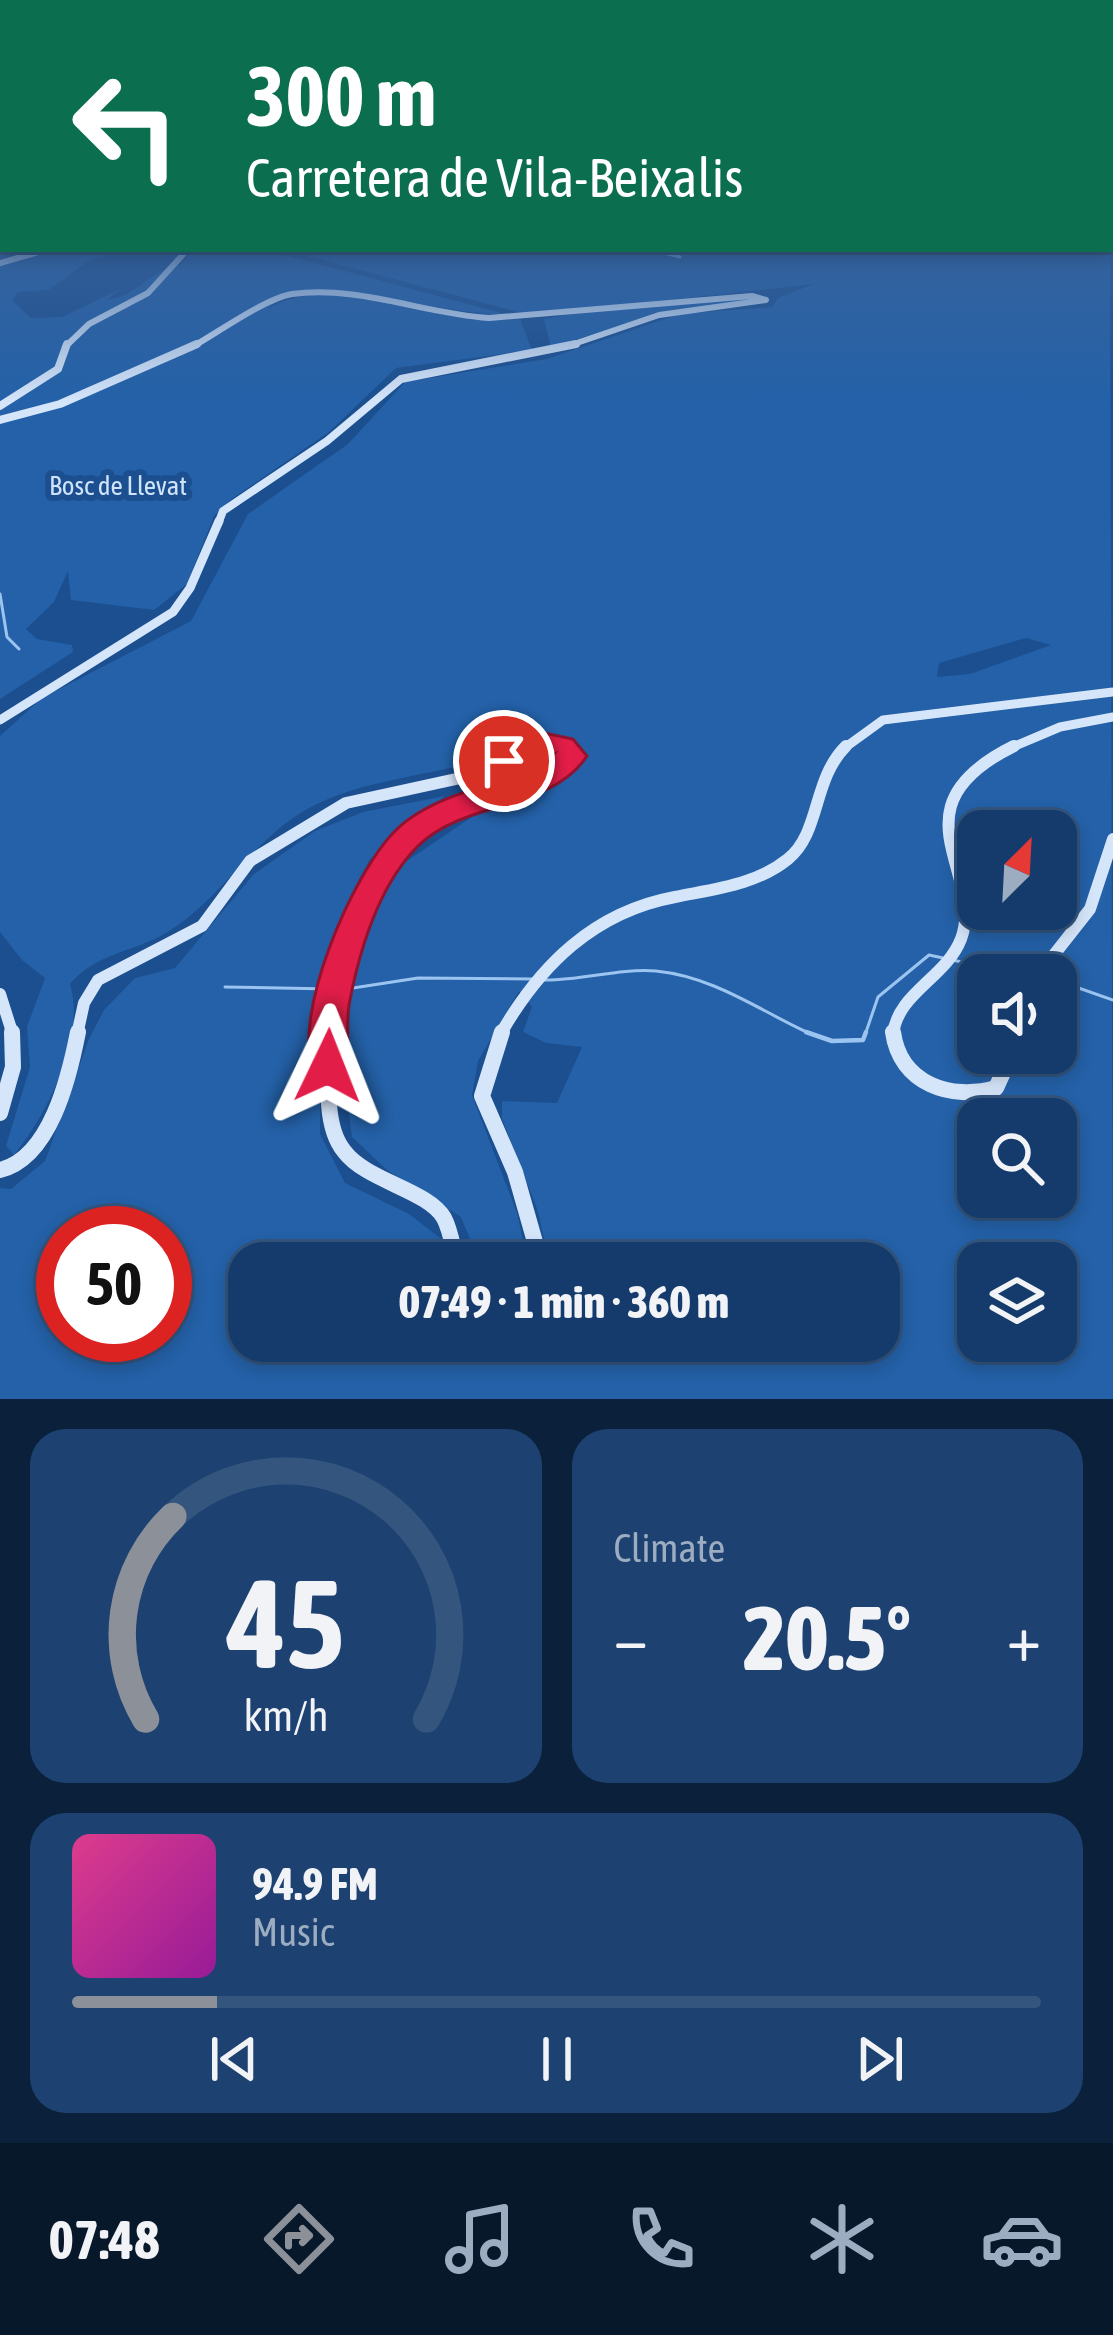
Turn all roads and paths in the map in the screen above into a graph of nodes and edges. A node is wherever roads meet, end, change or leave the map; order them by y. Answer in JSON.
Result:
{"nodes":[{"id":1,"x":168,"y":272,"type":"edge"},
{"id":2,"x":0,"y":406,"type":"edge"},
{"id":3,"x":0,"y":420,"type":"edge"},
{"id":4,"x":1113,"y":692,"type":"edge"},
{"id":5,"x":1113,"y":717,"type":"edge"},
{"id":6,"x":0,"y":720,"type":"edge"},
{"id":7,"x":1113,"y":838,"type":"edge"},
{"id":8,"x":1055,"y":954,"type":"edge"},
{"id":9,"x":0,"y":994,"type":"edge"},
{"id":10,"x":1005,"y":1074,"type":"edge"},
{"id":11,"x":0,"y":1113,"type":"edge"},
{"id":12,"x":3,"y":1170,"type":"edge"},
{"id":13,"x":451,"y":1242,"type":"edge"},
{"id":14,"x":536,"y":1242,"type":"edge"}],
"edges":[{"from":1,"to":2,"type":"main road"},
{"from":3,"to":6,"type":"main road"},
{"from":4,"to":14,"type":"main road"},
{"from":5,"to":10,"type":"main road"},
{"from":7,"to":8,"type":"main road"},
{"from":9,"to":11,"type":"main road"},
{"from":12,"to":13,"type":"main road"}]}
